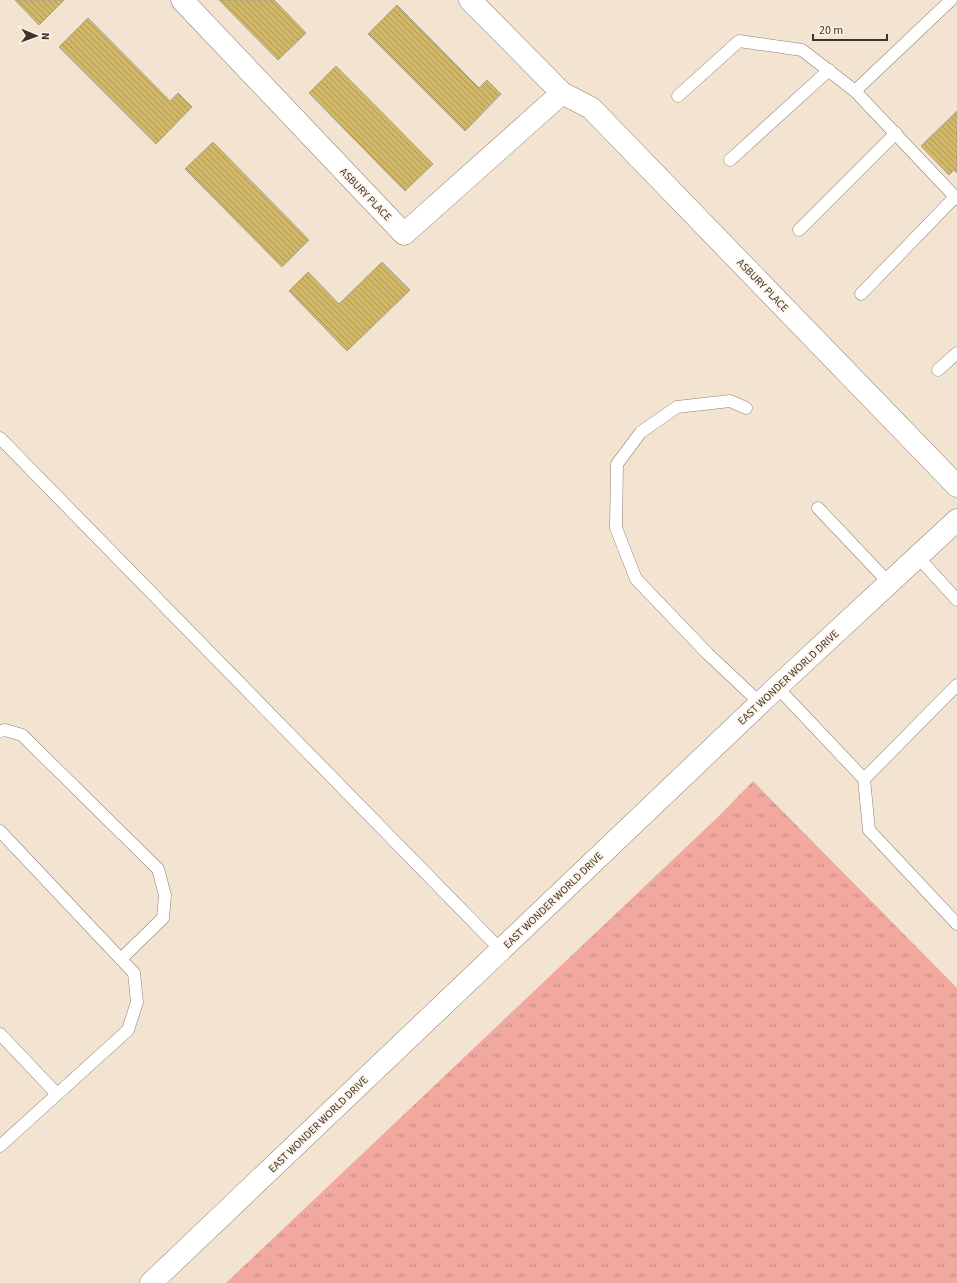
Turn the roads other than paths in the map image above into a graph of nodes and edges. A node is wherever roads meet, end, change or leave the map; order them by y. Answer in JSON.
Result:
{"nodes":[{"id":1,"x":182,"y":0,"type":"edge"},
{"id":2,"x":470,"y":0,"type":"edge"},
{"id":3,"x":951,"y":0,"type":"edge"},
{"id":4,"x":829,"y":70,"type":"junction"},
{"id":5,"x":855,"y":91,"type":"junction"},
{"id":6,"x":562,"y":93,"type":"junction"},
{"id":7,"x":678,"y":96,"type":"dead end"},
{"id":8,"x":896,"y":133,"type":"junction"},
{"id":9,"x":730,"y":160,"type":"dead end"},
{"id":10,"x":956,"y":198,"type":"edge"},
{"id":11,"x":799,"y":230,"type":"dead end"},
{"id":12,"x":861,"y":294,"type":"dead end"},
{"id":13,"x":957,"y":353,"type":"edge"},
{"id":14,"x":938,"y":370,"type":"dead end"},
{"id":15,"x":746,"y":408,"type":"dead end"},
{"id":16,"x":3,"y":447,"type":"edge"},
{"id":17,"x":957,"y":486,"type":"edge"},
{"id":18,"x":818,"y":508,"type":"dead end"},
{"id":19,"x":957,"y":520,"type":"edge"},
{"id":20,"x":918,"y":557,"type":"junction"},
{"id":21,"x":890,"y":583,"type":"junction"},
{"id":22,"x":957,"y":600,"type":"edge"},
{"id":23,"x":957,"y":685,"type":"edge"},
{"id":24,"x":776,"y":687,"type":"junction"},
{"id":25,"x":760,"y":703,"type":"junction"},
{"id":26,"x":0,"y":731,"type":"edge"},
{"id":27,"x":864,"y":779,"type":"junction"},
{"id":28,"x":0,"y":832,"type":"edge"},
{"id":29,"x":957,"y":924,"type":"edge"},
{"id":30,"x":501,"y":950,"type":"junction"},
{"id":31,"x":121,"y":958,"type":"junction"},
{"id":32,"x":0,"y":1034,"type":"edge"},
{"id":33,"x":57,"y":1094,"type":"junction"},
{"id":34,"x":0,"y":1146,"type":"edge"},
{"id":35,"x":151,"y":1283,"type":"edge"}],
"edges":[{"from":1,"to":6,"type":"street","name":"ASBURY PLACE"},
{"from":2,"to":6,"type":"street","name":"ASBURY PLACE"},
{"from":3,"to":5,"type":"lane"},
{"from":4,"to":5,"type":"lane"},
{"from":4,"to":7,"type":"lane"},
{"from":4,"to":9,"type":"lane"},
{"from":5,"to":8,"type":"lane"},
{"from":6,"to":17,"type":"street","name":"ASBURY PLACE"},
{"from":8,"to":10,"type":"lane"},
{"from":8,"to":11,"type":"lane"},
{"from":10,"to":12,"type":"lane"},
{"from":13,"to":14,"type":"lane"},
{"from":15,"to":25,"type":"lane"},
{"from":16,"to":30,"type":"lane"},
{"from":18,"to":21,"type":"lane"},
{"from":19,"to":20,"type":"street","name":"EAST WONDER WORLD DRIVE"},
{"from":20,"to":21,"type":"street","name":"EAST WONDER WORLD DRIVE"},
{"from":20,"to":22,"type":"lane"},
{"from":21,"to":24,"type":"street","name":"EAST WONDER WORLD DRIVE"},
{"from":23,"to":27,"type":"lane"},
{"from":24,"to":25,"type":"street","name":"EAST WONDER WORLD DRIVE"},
{"from":24,"to":27,"type":"lane"},
{"from":25,"to":30,"type":"street","name":"EAST WONDER WORLD DRIVE"},
{"from":26,"to":31,"type":"lane"},
{"from":27,"to":29,"type":"lane"},
{"from":28,"to":31,"type":"lane"},
{"from":30,"to":35,"type":"street","name":"EAST WONDER WORLD DRIVE"},
{"from":31,"to":33,"type":"lane"},
{"from":32,"to":33,"type":"lane"},
{"from":33,"to":34,"type":"lane"}]}
